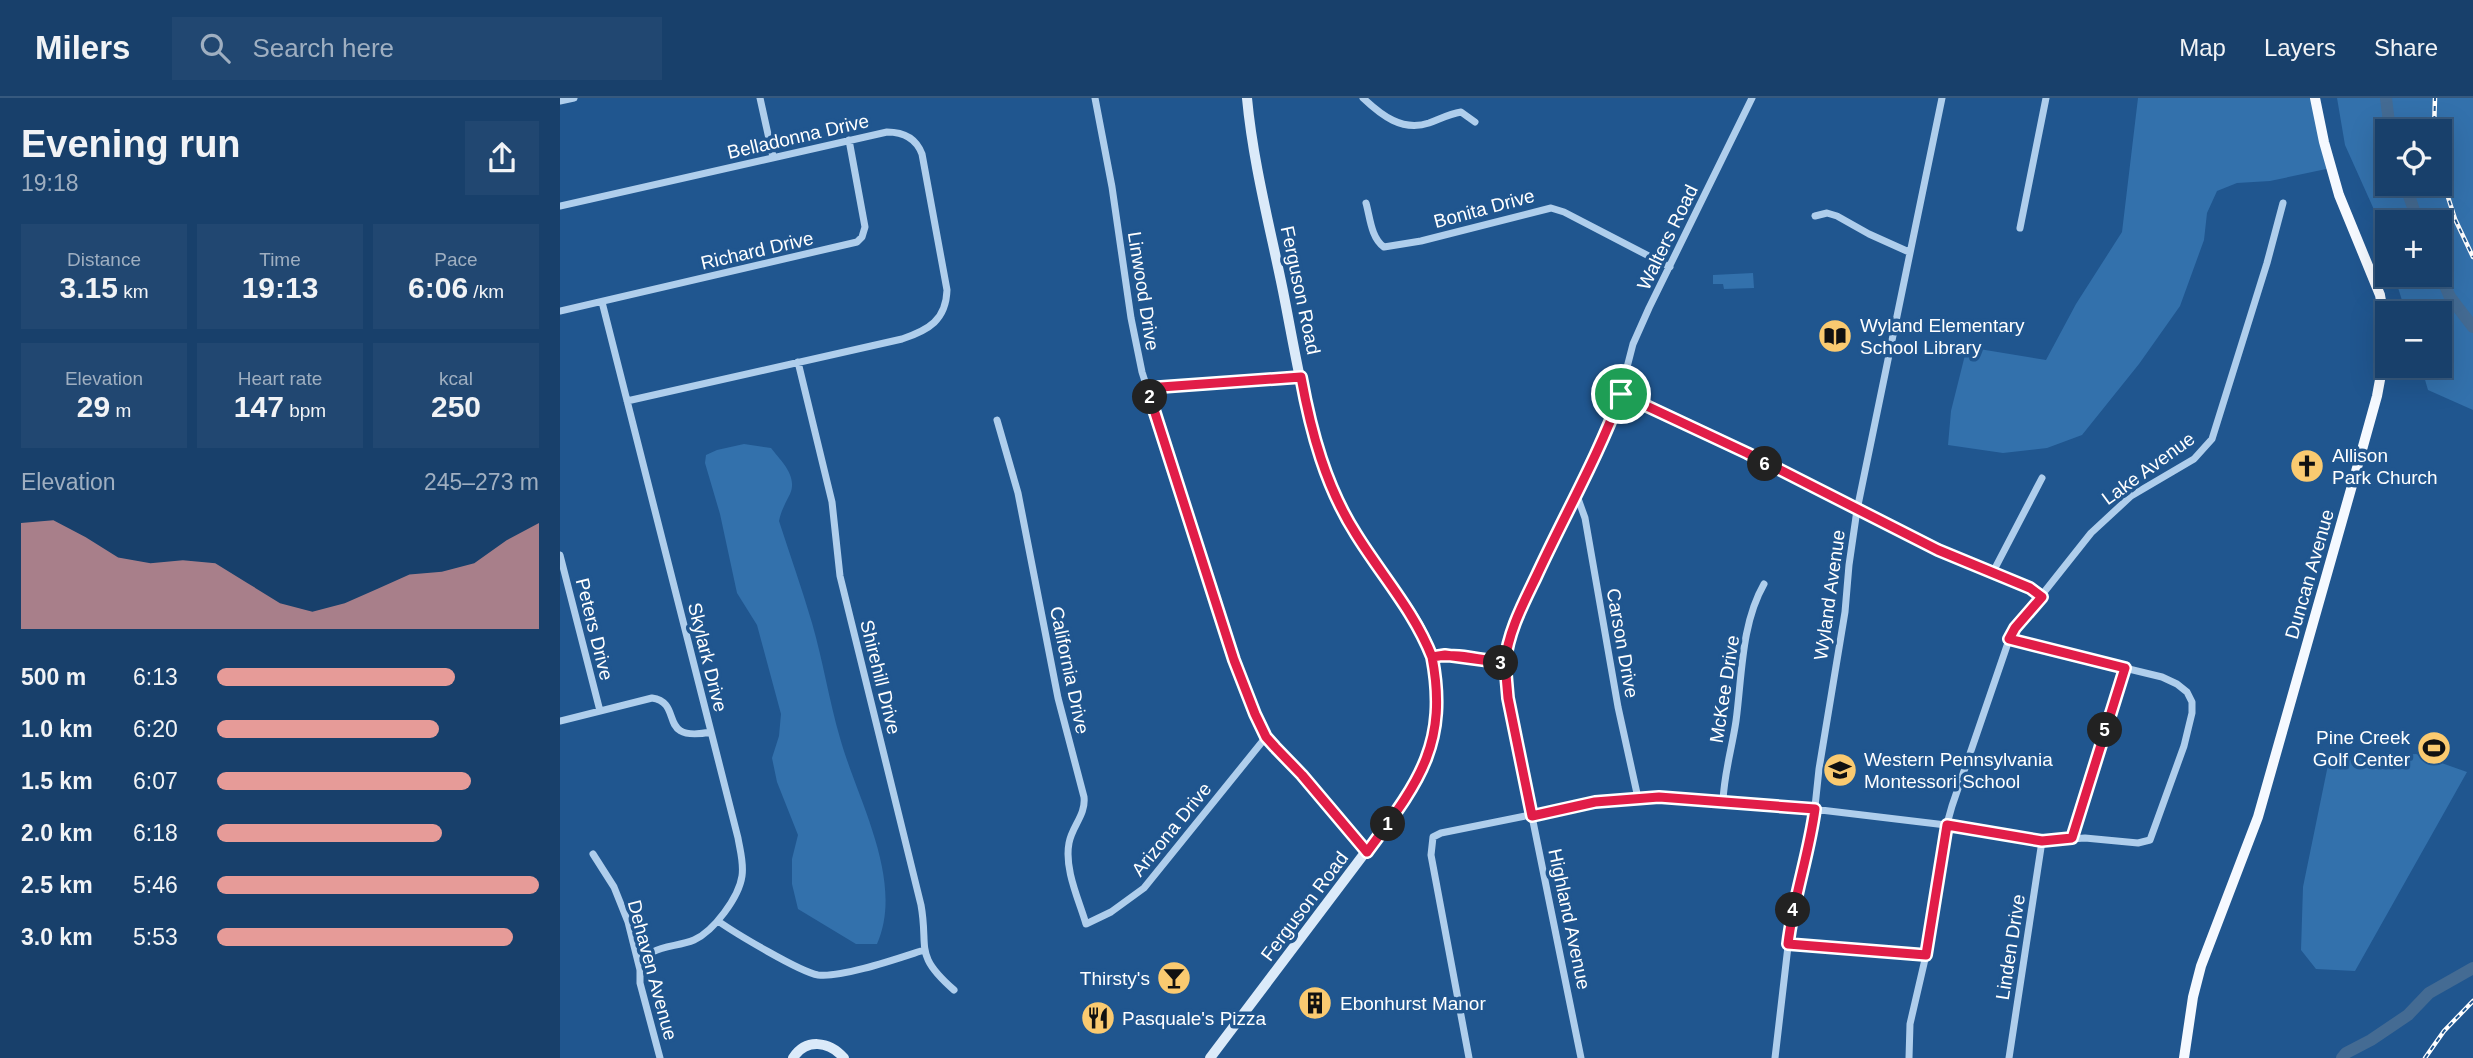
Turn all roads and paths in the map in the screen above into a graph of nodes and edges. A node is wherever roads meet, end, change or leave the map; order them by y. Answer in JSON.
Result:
{"nodes":[{"id":1,"x":574,"y":98,"type":"edge"},
{"id":2,"x":760,"y":98,"type":"edge"},
{"id":3,"x":1095,"y":98,"type":"edge"},
{"id":4,"x":1247,"y":98,"type":"edge"},
{"id":5,"x":1363,"y":98,"type":"edge"},
{"id":6,"x":1752,"y":98,"type":"edge"},
{"id":7,"x":1942,"y":98,"type":"edge"},
{"id":8,"x":2046,"y":98,"type":"edge"},
{"id":9,"x":2315,"y":98,"type":"edge"},
{"id":10,"x":560,"y":101,"type":"edge"},
{"id":11,"x":1475,"y":122,"type":"dead end"},
{"id":12,"x":849,"y":140,"type":"junction"},
{"id":13,"x":773,"y":157,"type":"junction"},
{"id":14,"x":1366,"y":203,"type":"dead end"},
{"id":15,"x":2283,"y":203,"type":"dead end"},
{"id":16,"x":560,"y":206,"type":"edge"},
{"id":17,"x":1815,"y":216,"type":"dead end"},
{"id":18,"x":2020,"y":228,"type":"dead end"},
{"id":19,"x":1909,"y":252,"type":"junction"},
{"id":20,"x":1670,"y":267,"type":"junction"},
{"id":21,"x":602,"y":302,"type":"junction"},
{"id":22,"x":560,"y":311,"type":"edge"},
{"id":23,"x":798,"y":362,"type":"junction"},
{"id":24,"x":1301,"y":377,"type":"junction"},
{"id":25,"x":1147,"y":388,"type":"junction"},
{"id":26,"x":1621,"y":394,"type":"junction"},
{"id":27,"x":627,"y":401,"type":"junction"},
{"id":28,"x":997,"y":420,"type":"dead end"},
{"id":29,"x":2042,"y":478,"type":"dead end"},
{"id":30,"x":1576,"y":493,"type":"junction"},
{"id":31,"x":1857,"y":510,"type":"junction"},
{"id":32,"x":560,"y":555,"type":"edge"},
{"id":33,"x":1993,"y":572,"type":"junction"},
{"id":34,"x":1764,"y":584,"type":"dead end"},
{"id":35,"x":2042,"y":597,"type":"junction"},
{"id":36,"x":2009,"y":639,"type":"junction"},
{"id":37,"x":1432,"y":657,"type":"junction"},
{"id":38,"x":1505,"y":663,"type":"junction"},
{"id":39,"x":2125,"y":668,"type":"junction"},
{"id":40,"x":600,"y":711,"type":"junction"},
{"id":41,"x":560,"y":721,"type":"edge"},
{"id":42,"x":710,"y":732,"type":"junction"},
{"id":43,"x":1266,"y":737,"type":"junction"},
{"id":44,"x":1638,"y":798,"type":"junction"},
{"id":45,"x":1723,"y":802,"type":"junction"},
{"id":46,"x":1815,"y":809,"type":"junction"},
{"id":47,"x":1532,"y":816,"type":"junction"},
{"id":48,"x":1947,"y":825,"type":"junction"},
{"id":49,"x":2072,"y":838,"type":"junction"},
{"id":50,"x":2042,"y":841,"type":"junction"},
{"id":51,"x":1367,"y":852,"type":"junction"},
{"id":52,"x":593,"y":854,"type":"dead end"},
{"id":53,"x":718,"y":921,"type":"junction"},
{"id":54,"x":1086,"y":925,"type":"joint"},
{"id":55,"x":1788,"y":944,"type":"junction"},
{"id":56,"x":924,"y":950,"type":"junction"},
{"id":57,"x":1926,"y":955,"type":"junction"},
{"id":58,"x":640,"y":970,"type":"junction"},
{"id":59,"x":954,"y":990,"type":"dead end"},
{"id":60,"x":660,"y":1058,"type":"edge"},
{"id":61,"x":793,"y":1058,"type":"edge"},
{"id":62,"x":844,"y":1058,"type":"edge"},
{"id":63,"x":1210,"y":1058,"type":"edge"},
{"id":64,"x":1469,"y":1058,"type":"edge"},
{"id":65,"x":1581,"y":1058,"type":"edge"},
{"id":66,"x":1775,"y":1058,"type":"edge"},
{"id":67,"x":1909,"y":1058,"type":"edge"},
{"id":68,"x":2009,"y":1058,"type":"edge"},
{"id":69,"x":2184,"y":1058,"type":"edge"}],
"edges":[{"from":1,"to":10,"type":"street"},
{"from":2,"to":13,"type":"street"},
{"from":3,"to":25,"type":"street","name":"Linwood Drive"},
{"from":4,"to":24,"type":"street","name":"Ferguson Road"},
{"from":5,"to":11,"type":"street"},
{"from":6,"to":20,"type":"street","name":"Walters Road"},
{"from":7,"to":19,"type":"street","name":"Wyland Avenue"},
{"from":8,"to":18,"type":"street"},
{"from":9,"to":69,"type":"main road","name":"Duncan Avenue"},
{"from":12,"to":13,"type":"street","name":"Belladonna Drive"},
{"from":12,"to":21,"type":"street","name":"Richard Drive"},
{"from":12,"to":23,"type":"street","name":"Belladonna Drive"},
{"from":13,"to":16,"type":"street","name":"Belladonna Drive"},
{"from":14,"to":20,"type":"street","name":"Bonita Drive"},
{"from":15,"to":35,"type":"street","name":"Lake Avenue"},
{"from":17,"to":19,"type":"street"},
{"from":19,"to":31,"type":"street","name":"Wyland Avenue"},
{"from":20,"to":26,"type":"street","name":"Walters Road"},
{"from":21,"to":22,"type":"street","name":"Richard Drive"},
{"from":21,"to":27,"type":"street","name":"Skylark Drive"},
{"from":23,"to":27,"type":"street","name":"Belladonna Drive"},
{"from":23,"to":56,"type":"street","name":"Shirehill Drive"},
{"from":24,"to":25,"type":"street"},
{"from":24,"to":37,"type":"street","name":"Ferguson Road"},
{"from":25,"to":43,"type":"street","name":"Linwood Drive"},
{"from":26,"to":30,"type":"street","name":"Walters Road"},
{"from":26,"to":31,"type":"street"},
{"from":27,"to":42,"type":"street","name":"Skylark Drive"},
{"from":28,"to":54,"type":"street","name":"California Drive"},
{"from":29,"to":33,"type":"street"},
{"from":30,"to":38,"type":"street","name":"Highland Avenue"},
{"from":30,"to":44,"type":"street","name":"Carson Drive"},
{"from":31,"to":33,"type":"street"},
{"from":31,"to":46,"type":"street","name":"Wyland Avenue"},
{"from":32,"to":40,"type":"street","name":"Peters Drive"},
{"from":33,"to":35,"type":"street"},
{"from":34,"to":45,"type":"street","name":"McKee Drive"},
{"from":35,"to":36,"type":"street","name":"Lake Avenue"},
{"from":36,"to":39,"type":"street"},
{"from":36,"to":48,"type":"street","name":"Lake Avenue"},
{"from":37,"to":38,"type":"street"},
{"from":37,"to":51,"type":"street","name":"Ferguson Road"},
{"from":38,"to":47,"type":"street","name":"Highland Avenue"},
{"from":39,"to":49,"type":"street"},
{"from":39,"to":49,"type":"street"},
{"from":40,"to":41,"type":"street"},
{"from":40,"to":42,"type":"street"},
{"from":42,"to":53,"type":"street","name":"Skylark Drive"},
{"from":43,"to":51,"type":"street","name":"Linwood Drive"},
{"from":43,"to":54,"type":"street","name":"Arizona Drive"},
{"from":44,"to":45,"type":"street"},
{"from":44,"to":47,"type":"street"},
{"from":45,"to":46,"type":"street"},
{"from":46,"to":48,"type":"street"},
{"from":46,"to":55,"type":"street","name":"Wyland Avenue"},
{"from":47,"to":64,"type":"street"},
{"from":47,"to":65,"type":"street","name":"Highland Avenue"},
{"from":48,"to":50,"type":"street"},
{"from":48,"to":57,"type":"street","name":"Lake Avenue"},
{"from":49,"to":50,"type":"street"},
{"from":50,"to":68,"type":"street","name":"Linden Drive"},
{"from":51,"to":63,"type":"street","name":"Ferguson Road"},
{"from":52,"to":58,"type":"street","name":"Dehaven Avenue"},
{"from":53,"to":56,"type":"street"},
{"from":53,"to":58,"type":"street","name":"Skylark Drive"},
{"from":55,"to":57,"type":"street"},
{"from":55,"to":66,"type":"street","name":"Wyland Avenue"},
{"from":56,"to":59,"type":"street","name":"Shirehill Drive"},
{"from":57,"to":67,"type":"street","name":"Lake Avenue"},
{"from":58,"to":60,"type":"street","name":"Dehaven Avenue"},
{"from":61,"to":62,"type":"street"}]}
